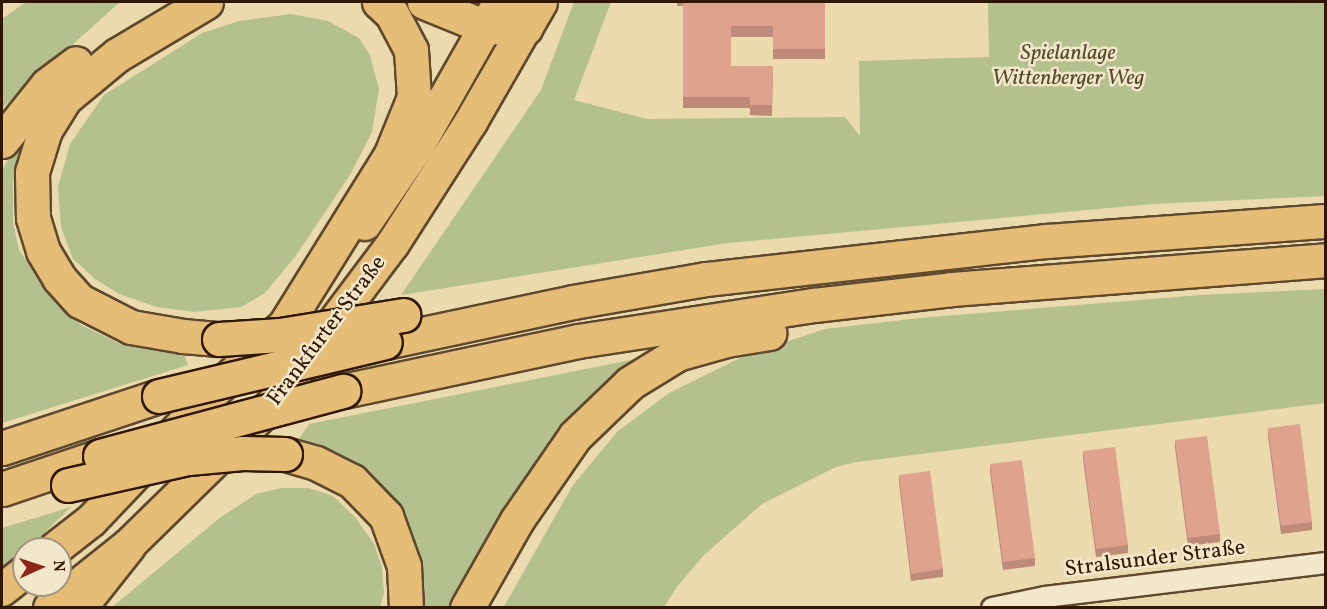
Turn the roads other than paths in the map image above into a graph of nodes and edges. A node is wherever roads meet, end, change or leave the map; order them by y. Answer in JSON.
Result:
{"nodes":[{"id":1,"x":167,"y":2,"type":"edge"},
{"id":2,"x":206,"y":2,"type":"edge"},
{"id":3,"x":379,"y":2,"type":"edge"},
{"id":4,"x":424,"y":2,"type":"edge"},
{"id":5,"x":505,"y":2,"type":"edge"},
{"id":6,"x":493,"y":14,"type":"edge"},
{"id":7,"x":533,"y":15,"type":"edge"},
{"id":8,"x":2,"y":141,"type":"edge"},
{"id":9,"x":1326,"y":222,"type":"edge"},
{"id":10,"x":1326,"y":260,"type":"edge"},
{"id":11,"x":952,"y":289,"type":"junction"},
{"id":12,"x":573,"y":302,"type":"junction"},
{"id":13,"x":286,"y":323,"type":"junction"},
{"id":14,"x":2,"y":448,"type":"edge"},
{"id":15,"x":2,"y":489,"type":"edge"},
{"id":16,"x":2,"y":501,"type":"edge"},
{"id":17,"x":70,"y":537,"type":"edge"},
{"id":18,"x":129,"y":545,"type":"junction"},
{"id":19,"x":1326,"y":563,"type":"edge"},
{"id":20,"x":50,"y":608,"type":"edge"},
{"id":21,"x":79,"y":608,"type":"edge"},
{"id":22,"x":406,"y":608,"type":"edge"},
{"id":23,"x":467,"y":608,"type":"edge"},
{"id":24,"x":992,"y":608,"type":"edge"}],
"edges":[{"from":1,"to":8,"type":"highway"},
{"from":2,"to":12,"type":"highway","bridge":true},
{"from":3,"to":13,"type":"highway"},
{"from":4,"to":6,"type":"highway"},
{"from":5,"to":7,"type":"highway"},
{"from":6,"to":7,"type":"highway"},
{"from":6,"to":13,"type":"main road","name":"Frankfurter Straße"},
{"from":7,"to":18,"type":"main road","name":"Frankfurter Straße"},
{"from":9,"to":12,"type":"highway"},
{"from":10,"to":11,"type":"highway"},
{"from":11,"to":15,"type":"highway","bridge":true},
{"from":11,"to":23,"type":"highway"},
{"from":12,"to":14,"type":"highway","bridge":true},
{"from":13,"to":17,"type":"main road","name":"Frankfurter Straße"},
{"from":16,"to":22,"type":"highway","bridge":true},
{"from":18,"to":20,"type":"main road","name":"Frankfurter Straße"},
{"from":18,"to":21,"type":"highway"},
{"from":19,"to":24,"type":"street","name":"Stralsunder Straße"}]}
